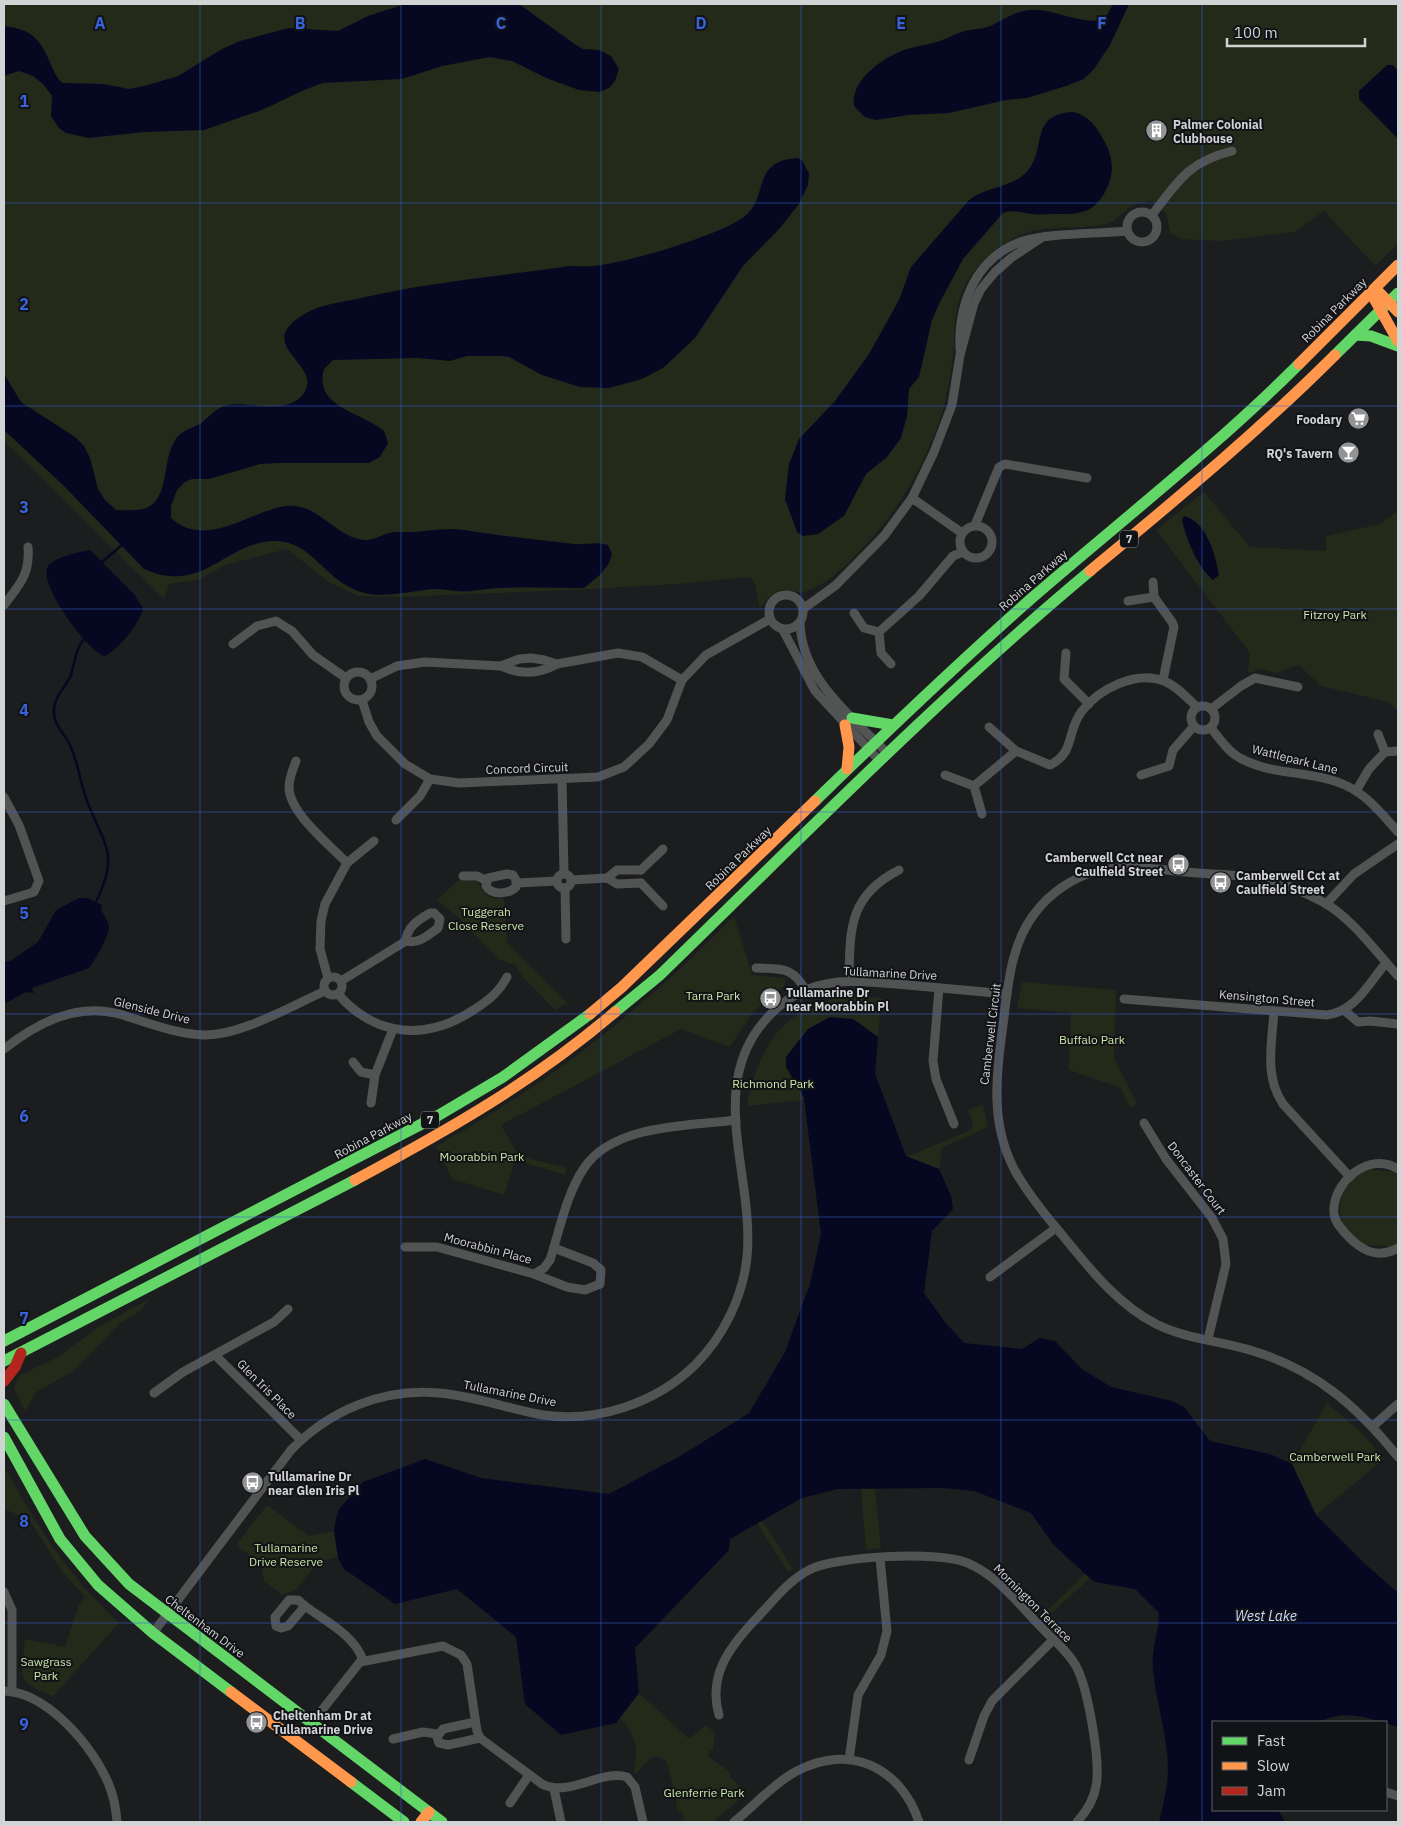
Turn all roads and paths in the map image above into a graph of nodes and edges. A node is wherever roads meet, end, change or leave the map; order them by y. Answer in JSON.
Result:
{"nodes":[{"id":1,"x":1232,"y":151,"type":"dead end"},
{"id":2,"x":1152,"y":215,"type":"junction"},
{"id":3,"x":1127,"y":231,"type":"junction"},
{"id":4,"x":1398,"y":265,"type":"edge"},
{"id":5,"x":1374,"y":291,"type":"junction"},
{"id":6,"x":1398,"y":293,"type":"edge"},
{"id":7,"x":1385,"y":306,"type":"junction"},
{"id":8,"x":1398,"y":312,"type":"edge"},
{"id":9,"x":1355,"y":335,"type":"junction"},
{"id":10,"x":1398,"y":341,"type":"edge"},
{"id":11,"x":1398,"y":346,"type":"edge"},
{"id":12,"x":1087,"y":478,"type":"dead end"},
{"id":13,"x":912,"y":498,"type":"junction"},
{"id":14,"x":975,"y":525,"type":"junction"},
{"id":15,"x":962,"y":533,"type":"junction"},
{"id":16,"x":28,"y":547,"type":"dead end"},
{"id":17,"x":963,"y":552,"type":"junction"},
{"id":18,"x":1152,"y":582,"type":"dead end"},
{"id":19,"x":824,"y":592,"type":"junction"},
{"id":20,"x":1154,"y":597,"type":"junction"},
{"id":21,"x":796,"y":599,"type":"junction"},
{"id":22,"x":1128,"y":601,"type":"dead end"},
{"id":23,"x":4,"y":606,"type":"edge"},
{"id":24,"x":803,"y":609,"type":"junction"},
{"id":25,"x":854,"y":613,"type":"dead end"},
{"id":26,"x":770,"y":619,"type":"junction"},
{"id":27,"x":800,"y":622,"type":"junction"},
{"id":28,"x":783,"y":630,"type":"junction"},
{"id":29,"x":879,"y":632,"type":"junction"},
{"id":30,"x":233,"y":644,"type":"dead end"},
{"id":31,"x":1066,"y":653,"type":"dead end"},
{"id":32,"x":557,"y":664,"type":"junction"},
{"id":33,"x":891,"y":664,"type":"dead end"},
{"id":34,"x":501,"y":666,"type":"junction"},
{"id":35,"x":346,"y":678,"type":"junction"},
{"id":36,"x":370,"y":679,"type":"junction"},
{"id":37,"x":682,"y":680,"type":"junction"},
{"id":38,"x":1163,"y":680,"type":"junction"},
{"id":39,"x":1298,"y":687,"type":"dead end"},
{"id":40,"x":362,"y":700,"type":"junction"},
{"id":41,"x":1089,"y":704,"type":"junction"},
{"id":42,"x":1197,"y":707,"type":"junction"},
{"id":43,"x":1212,"y":709,"type":"junction"},
{"id":44,"x":849,"y":721,"type":"junction"},
{"id":45,"x":893,"y":724,"type":"junction"},
{"id":46,"x":1194,"y":726,"type":"junction"},
{"id":47,"x":989,"y":727,"type":"dead end"},
{"id":48,"x":1211,"y":728,"type":"junction"},
{"id":49,"x":1378,"y":734,"type":"dead end"},
{"id":50,"x":872,"y":745,"type":"junction"},
{"id":51,"x":1016,"y":751,"type":"junction"},
{"id":52,"x":1398,"y":751,"type":"edge"},
{"id":53,"x":1385,"y":752,"type":"junction"},
{"id":54,"x":883,"y":757,"type":"junction"},
{"id":55,"x":296,"y":761,"type":"dead end"},
{"id":56,"x":847,"y":769,"type":"junction"},
{"id":57,"x":945,"y":775,"type":"dead end"},
{"id":58,"x":1141,"y":775,"type":"dead end"},
{"id":59,"x":430,"y":779,"type":"junction"},
{"id":60,"x":562,"y":779,"type":"junction"},
{"id":61,"x":974,"y":786,"type":"junction"},
{"id":62,"x":1356,"y":791,"type":"junction"},
{"id":63,"x":4,"y":796,"type":"edge"},
{"id":64,"x":982,"y":814,"type":"dead end"},
{"id":65,"x":396,"y":820,"type":"dead end"},
{"id":66,"x":1398,"y":832,"type":"edge"},
{"id":67,"x":374,"y":841,"type":"dead end"},
{"id":68,"x":1398,"y":844,"type":"edge"},
{"id":69,"x":663,"y":849,"type":"dead end"},
{"id":70,"x":347,"y":863,"type":"junction"},
{"id":71,"x":641,"y":870,"type":"junction"},
{"id":72,"x":899,"y":870,"type":"dead end"},
{"id":73,"x":564,"y":874,"type":"junction"},
{"id":74,"x":463,"y":876,"type":"dead end"},
{"id":75,"x":606,"y":878,"type":"junction"},
{"id":76,"x":572,"y":880,"type":"junction"},
{"id":77,"x":486,"y":881,"type":"junction"},
{"id":78,"x":557,"y":881,"type":"junction"},
{"id":79,"x":517,"y":883,"type":"junction"},
{"id":80,"x":641,"y":883,"type":"junction"},
{"id":81,"x":565,"y":888,"type":"junction"},
{"id":82,"x":4,"y":902,"type":"edge"},
{"id":83,"x":1326,"y":904,"type":"junction"},
{"id":84,"x":663,"y":906,"type":"dead end"},
{"id":85,"x":566,"y":939,"type":"dead end"},
{"id":86,"x":408,"y":941,"type":"dead end"},
{"id":87,"x":1386,"y":963,"type":"junction"},
{"id":88,"x":756,"y":968,"type":"dead end"},
{"id":89,"x":1398,"y":976,"type":"edge"},
{"id":90,"x":507,"y":977,"type":"dead end"},
{"id":91,"x":328,"y":978,"type":"junction"},
{"id":92,"x":341,"y":981,"type":"junction"},
{"id":93,"x":849,"y":981,"type":"junction"},
{"id":94,"x":940,"y":988,"type":"junction"},
{"id":95,"x":325,"y":991,"type":"junction"},
{"id":96,"x":806,"y":991,"type":"junction"},
{"id":97,"x":338,"y":994,"type":"junction"},
{"id":98,"x":1007,"y":994,"type":"junction"},
{"id":99,"x":1124,"y":998,"type":"dead end"},
{"id":100,"x":1274,"y":1011,"type":"junction"},
{"id":101,"x":1345,"y":1011,"type":"junction"},
{"id":102,"x":1398,"y":1024,"type":"edge"},
{"id":103,"x":393,"y":1029,"type":"junction"},
{"id":104,"x":4,"y":1049,"type":"edge"},
{"id":105,"x":353,"y":1062,"type":"dead end"},
{"id":106,"x":375,"y":1075,"type":"junction"},
{"id":107,"x":371,"y":1103,"type":"dead end"},
{"id":108,"x":736,"y":1120,"type":"junction"},
{"id":109,"x":1144,"y":1123,"type":"dead end"},
{"id":110,"x":954,"y":1124,"type":"dead end"},
{"id":111,"x":1398,"y":1169,"type":"edge"},
{"id":112,"x":1350,"y":1177,"type":"junction"},
{"id":113,"x":1056,"y":1228,"type":"junction"},
{"id":114,"x":405,"y":1247,"type":"dead end"},
{"id":115,"x":554,"y":1248,"type":"junction"},
{"id":116,"x":1398,"y":1248,"type":"edge"},
{"id":117,"x":534,"y":1274,"type":"junction"},
{"id":118,"x":990,"y":1276,"type":"dead end"},
{"id":119,"x":288,"y":1309,"type":"dead end"},
{"id":120,"x":1208,"y":1339,"type":"junction"},
{"id":121,"x":4,"y":1341,"type":"edge"},
{"id":122,"x":21,"y":1353,"type":"junction"},
{"id":123,"x":215,"y":1355,"type":"junction"},
{"id":124,"x":4,"y":1361,"type":"edge"},
{"id":125,"x":4,"y":1381,"type":"edge"},
{"id":126,"x":154,"y":1393,"type":"dead end"},
{"id":127,"x":4,"y":1404,"type":"edge"},
{"id":128,"x":1398,"y":1404,"type":"edge"},
{"id":129,"x":1373,"y":1426,"type":"junction"},
{"id":130,"x":4,"y":1438,"type":"edge"},
{"id":131,"x":301,"y":1440,"type":"junction"},
{"id":132,"x":1398,"y":1457,"type":"edge"},
{"id":133,"x":880,"y":1558,"type":"junction"},
{"id":134,"x":4,"y":1592,"type":"edge"},
{"id":135,"x":305,"y":1606,"type":"dead end"},
{"id":136,"x":166,"y":1615,"type":"junction"},
{"id":137,"x":153,"y":1633,"type":"junction"},
{"id":138,"x":1053,"y":1640,"type":"junction"},
{"id":139,"x":363,"y":1661,"type":"junction"},
{"id":140,"x":8,"y":1691,"type":"edge"},
{"id":141,"x":719,"y":1715,"type":"dead end"},
{"id":142,"x":475,"y":1722,"type":"junction"},
{"id":143,"x":311,"y":1724,"type":"junction"},
{"id":144,"x":437,"y":1734,"type":"junction"},
{"id":145,"x":480,"y":1738,"type":"junction"},
{"id":146,"x":393,"y":1739,"type":"dead end"},
{"id":147,"x":849,"y":1760,"type":"junction"},
{"id":148,"x":970,"y":1760,"type":"dead end"},
{"id":149,"x":529,"y":1775,"type":"junction"},
{"id":150,"x":554,"y":1789,"type":"junction"},
{"id":151,"x":510,"y":1803,"type":"dead end"},
{"id":152,"x":429,"y":1812,"type":"junction"},
{"id":153,"x":117,"y":1822,"type":"edge"},
{"id":154,"x":404,"y":1822,"type":"edge"},
{"id":155,"x":421,"y":1822,"type":"edge"},
{"id":156,"x":442,"y":1822,"type":"edge"},
{"id":157,"x":561,"y":1822,"type":"edge"},
{"id":158,"x":643,"y":1822,"type":"edge"},
{"id":159,"x":734,"y":1822,"type":"edge"},
{"id":160,"x":919,"y":1822,"type":"edge"},
{"id":161,"x":1077,"y":1822,"type":"edge"}],
"edges":[{"from":1,"to":2,"type":"street"},
{"from":2,"to":3,"type":"street"},
{"from":2,"to":3,"type":"street"},
{"from":3,"to":13,"type":"street"},
{"from":4,"to":5,"type":"main road","name":"Robina Parkway","number":"7"},
{"from":5,"to":7,"type":"main road"},
{"from":5,"to":45,"type":"main road","name":"Robina Parkway","number":"7"},
{"from":6,"to":7,"type":"main road","number":"7"},
{"from":7,"to":8,"type":"main road"},
{"from":7,"to":9,"type":"main road","number":"7"},
{"from":7,"to":10,"type":"main road"},
{"from":9,"to":11,"type":"main road"},
{"from":9,"to":54,"type":"main road","number":"7"},
{"from":12,"to":14,"type":"street"},
{"from":13,"to":15,"type":"street"},
{"from":13,"to":19,"type":"street"},
{"from":14,"to":15,"type":"street"},
{"from":14,"to":17,"type":"street"},
{"from":15,"to":17,"type":"street"},
{"from":16,"to":23,"type":"street"},
{"from":17,"to":29,"type":"street"},
{"from":18,"to":20,"type":"street"},
{"from":19,"to":21,"type":"street"},
{"from":19,"to":24,"type":"street"},
{"from":20,"to":22,"type":"street"},
{"from":20,"to":38,"type":"street"},
{"from":21,"to":24,"type":"street"},
{"from":21,"to":26,"type":"street"},
{"from":24,"to":27,"type":"street"},
{"from":25,"to":29,"type":"street"},
{"from":26,"to":28,"type":"street"},
{"from":26,"to":37,"type":"street","name":"Concord Circuit"},
{"from":27,"to":28,"type":"street"},
{"from":27,"to":44,"type":"street"},
{"from":28,"to":44,"type":"street"},
{"from":29,"to":33,"type":"street"},
{"from":30,"to":35,"type":"street"},
{"from":31,"to":41,"type":"street"},
{"from":32,"to":34,"type":"street"},
{"from":32,"to":34,"type":"street"},
{"from":32,"to":37,"type":"street"},
{"from":34,"to":36,"type":"street"},
{"from":35,"to":36,"type":"street"},
{"from":35,"to":40,"type":"street"},
{"from":36,"to":40,"type":"street"},
{"from":37,"to":60,"type":"street","name":"Concord Circuit"},
{"from":38,"to":41,"type":"street"},
{"from":38,"to":42,"type":"street"},
{"from":39,"to":43,"type":"street"},
{"from":40,"to":59,"type":"street","name":"Concord Circuit"},
{"from":41,"to":51,"type":"street"},
{"from":42,"to":43,"type":"street"},
{"from":42,"to":46,"type":"street"},
{"from":43,"to":48,"type":"street"},
{"from":44,"to":45,"type":"main road"},
{"from":44,"to":50,"type":"street"},
{"from":44,"to":56,"type":"main road"},
{"from":45,"to":50,"type":"main road","name":"Robina Parkway","number":"7"},
{"from":46,"to":48,"type":"street"},
{"from":46,"to":58,"type":"street"},
{"from":47,"to":51,"type":"street"},
{"from":48,"to":62,"type":"street","name":"Wattlepark Lane"},
{"from":49,"to":53,"type":"street"},
{"from":50,"to":54,"type":"street"},
{"from":50,"to":56,"type":"main road","name":"Robina Parkway","number":"7"},
{"from":51,"to":61,"type":"street"},
{"from":52,"to":53,"type":"street"},
{"from":53,"to":62,"type":"street"},
{"from":54,"to":122,"type":"main road","number":"7"},
{"from":55,"to":70,"type":"street"},
{"from":56,"to":121,"type":"main road","name":"Robina Parkway","number":"7"},
{"from":57,"to":61,"type":"street"},
{"from":59,"to":60,"type":"street","name":"Concord Circuit"},
{"from":59,"to":65,"type":"street"},
{"from":60,"to":73,"type":"street"},
{"from":61,"to":64,"type":"street"},
{"from":62,"to":66,"type":"street","name":"Wattlepark Lane"},
{"from":63,"to":82,"type":"street"},
{"from":67,"to":70,"type":"street"},
{"from":68,"to":83,"type":"street"},
{"from":69,"to":71,"type":"street"},
{"from":70,"to":91,"type":"street"},
{"from":71,"to":75,"type":"street"},
{"from":71,"to":80,"type":"street"},
{"from":72,"to":93,"type":"street"},
{"from":73,"to":76,"type":"street"},
{"from":73,"to":78,"type":"street"},
{"from":74,"to":77,"type":"street"},
{"from":75,"to":76,"type":"street"},
{"from":75,"to":80,"type":"street"},
{"from":76,"to":81,"type":"street"},
{"from":77,"to":79,"type":"street"},
{"from":77,"to":79,"type":"street"},
{"from":78,"to":79,"type":"street"},
{"from":78,"to":81,"type":"street"},
{"from":80,"to":84,"type":"street"},
{"from":81,"to":85,"type":"street"},
{"from":83,"to":87,"type":"street","name":"Camberwell Circuit"},
{"from":83,"to":98,"type":"street","name":"Camberwell Circuit"},
{"from":86,"to":92,"type":"street"},
{"from":87,"to":89,"type":"street","name":"Camberwell Circuit"},
{"from":87,"to":101,"type":"street"},
{"from":88,"to":96,"type":"street"},
{"from":90,"to":103,"type":"street"},
{"from":91,"to":92,"type":"street"},
{"from":91,"to":95,"type":"street"},
{"from":92,"to":97,"type":"street"},
{"from":93,"to":94,"type":"street","name":"Tullamarine Drive"},
{"from":93,"to":96,"type":"street","name":"Tullamarine Drive"},
{"from":94,"to":98,"type":"street","name":"Tullamarine Drive"},
{"from":94,"to":110,"type":"street"},
{"from":95,"to":97,"type":"street"},
{"from":95,"to":104,"type":"street","name":"Glenside Drive"},
{"from":96,"to":108,"type":"street","name":"Tullamarine Drive"},
{"from":97,"to":103,"type":"street"},
{"from":98,"to":113,"type":"street","name":"Camberwell Circuit"},
{"from":99,"to":100,"type":"street","name":"Kensington Street"},
{"from":100,"to":101,"type":"street","name":"Kensington Street"},
{"from":100,"to":112,"type":"street"},
{"from":101,"to":102,"type":"street"},
{"from":103,"to":106,"type":"street"},
{"from":105,"to":106,"type":"street"},
{"from":106,"to":107,"type":"street"},
{"from":108,"to":115,"type":"street","name":"Moorabbin Place"},
{"from":108,"to":131,"type":"street","name":"Tullamarine Drive"},
{"from":109,"to":120,"type":"street","name":"Doncaster Court"},
{"from":111,"to":112,"type":"street"},
{"from":112,"to":116,"type":"street"},
{"from":113,"to":118,"type":"street"},
{"from":113,"to":120,"type":"street","name":"Camberwell Circuit"},
{"from":114,"to":117,"type":"street","name":"Moorabbin Place"},
{"from":115,"to":117,"type":"street","name":"Moorabbin Place"},
{"from":115,"to":117,"type":"street","name":"Moorabbin Place"},
{"from":119,"to":123,"type":"street","name":"Glen Iris Place"},
{"from":120,"to":129,"type":"street","name":"Camberwell Circuit"},
{"from":122,"to":124,"type":"main road","number":"7"},
{"from":122,"to":125,"type":"main road"},
{"from":123,"to":126,"type":"street","name":"Glen Iris Place"},
{"from":123,"to":131,"type":"street","name":"Glen Iris Place"},
{"from":127,"to":136,"type":"main road","name":"Cheltenham Drive"},
{"from":128,"to":129,"type":"street"},
{"from":129,"to":132,"type":"street","name":"Camberwell Circuit"},
{"from":130,"to":137,"type":"main road"},
{"from":131,"to":136,"type":"street","name":"Tullamarine Drive"},
{"from":133,"to":138,"type":"street","name":"Mornington Terrace"},
{"from":133,"to":141,"type":"street","name":"Mornington Terrace"},
{"from":133,"to":147,"type":"street"},
{"from":134,"to":140,"type":"street"},
{"from":135,"to":139,"type":"street"},
{"from":136,"to":137,"type":"street","name":"Tullamarine Drive"},
{"from":136,"to":143,"type":"main road","name":"Cheltenham Drive"},
{"from":137,"to":154,"type":"main road"},
{"from":138,"to":148,"type":"street"},
{"from":138,"to":161,"type":"street","name":"Mornington Terrace"},
{"from":139,"to":142,"type":"street"},
{"from":139,"to":143,"type":"street"},
{"from":140,"to":153,"type":"street"},
{"from":142,"to":144,"type":"street"},
{"from":142,"to":145,"type":"street"},
{"from":143,"to":152,"type":"main road","name":"Cheltenham Drive"},
{"from":144,"to":145,"type":"street"},
{"from":144,"to":146,"type":"street"},
{"from":145,"to":149,"type":"street"},
{"from":147,"to":159,"type":"street"},
{"from":147,"to":160,"type":"street"},
{"from":149,"to":150,"type":"street"},
{"from":149,"to":151,"type":"street"},
{"from":150,"to":157,"type":"street"},
{"from":150,"to":158,"type":"street"},
{"from":152,"to":155,"type":"main road"},
{"from":152,"to":156,"type":"main road","name":"Cheltenham Drive"}]}
